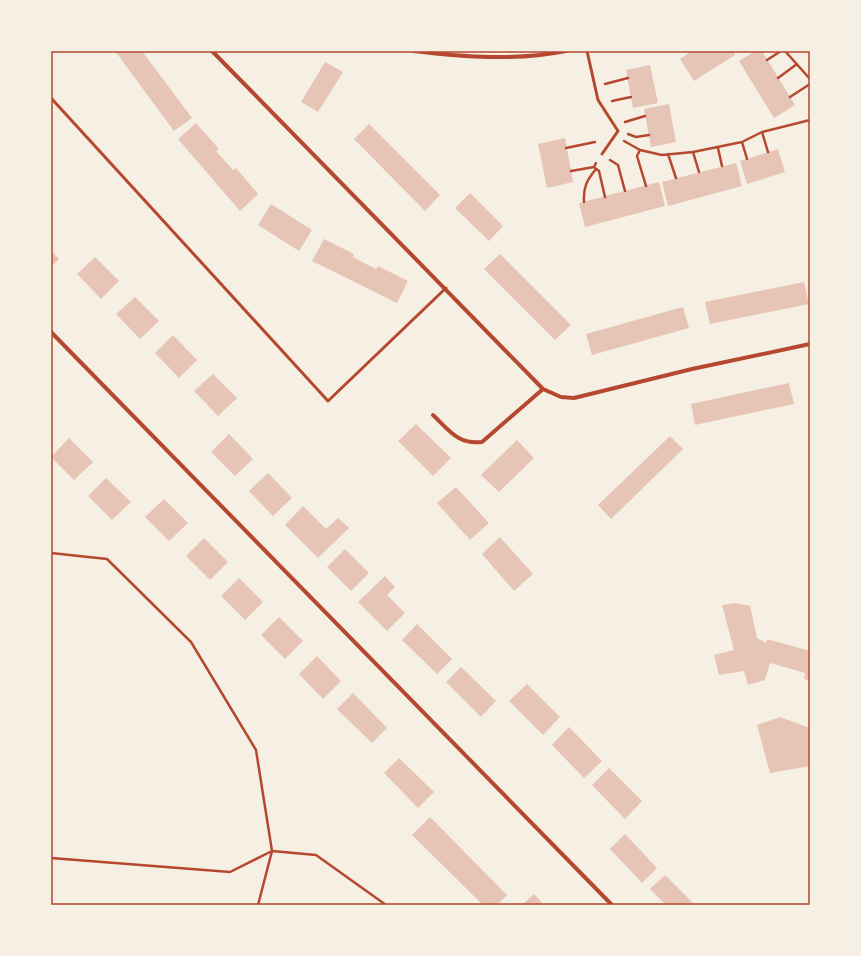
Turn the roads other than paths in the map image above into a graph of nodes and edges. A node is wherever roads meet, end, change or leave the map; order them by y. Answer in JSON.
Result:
{"nodes":[{"id":1,"x":212,"y":51,"type":"edge"},
{"id":2,"x":414,"y":51,"type":"edge"},
{"id":3,"x":566,"y":51,"type":"edge"},
{"id":4,"x":587,"y":51,"type":"edge"},
{"id":5,"x":51,"y":98,"type":"edge"},
{"id":6,"x":602,"y":154,"type":"road end"},
{"id":7,"x":446,"y":288,"type":"junction"},
{"id":8,"x":51,"y":332,"type":"edge"},
{"id":9,"x":810,"y":344,"type":"edge"},
{"id":10,"x":543,"y":389,"type":"junction"},
{"id":11,"x":433,"y":415,"type":"dead end"},
{"id":12,"x":612,"y":905,"type":"edge"}],
"edges":[{"from":1,"to":7,"type":"street"},
{"from":2,"to":3,"type":"street"},
{"from":4,"to":6,"type":"lane"},
{"from":5,"to":7,"type":"lane"},
{"from":7,"to":10,"type":"street"},
{"from":8,"to":12,"type":"street"},
{"from":9,"to":10,"type":"street"},
{"from":10,"to":11,"type":"street"}]}
